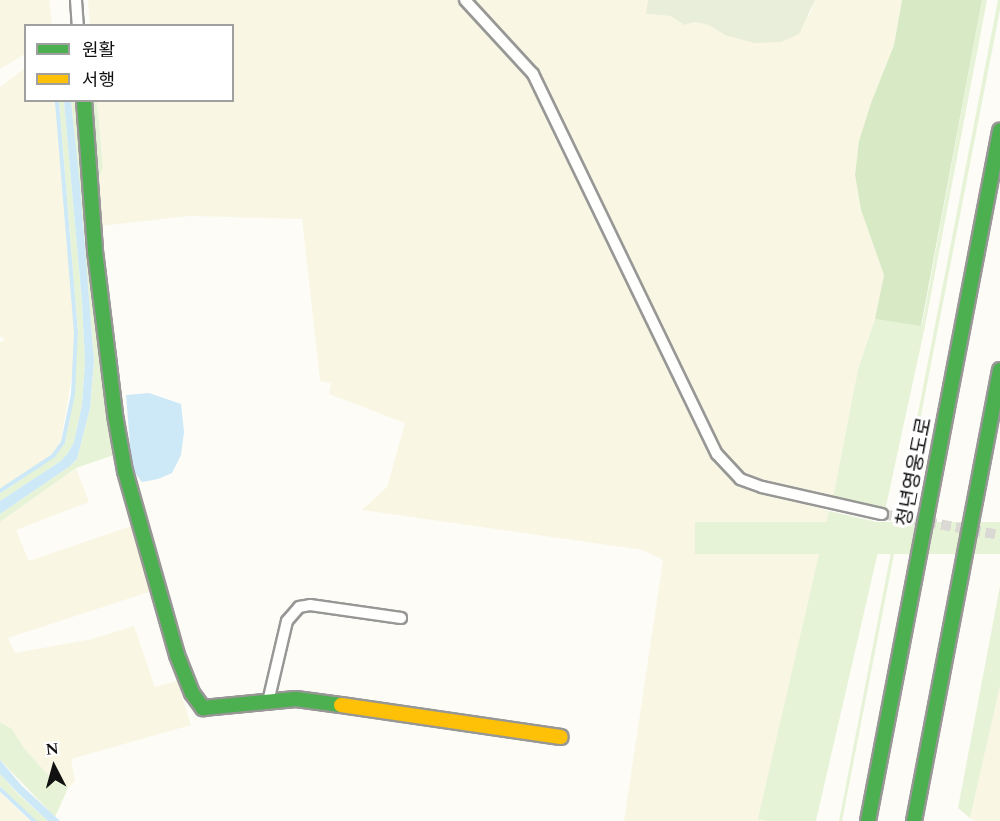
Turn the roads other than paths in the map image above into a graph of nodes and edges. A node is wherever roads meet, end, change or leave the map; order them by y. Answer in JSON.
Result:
{"nodes":[{"id":1,"x":76,"y":0,"type":"edge"},
{"id":2,"x":465,"y":0,"type":"edge"},
{"id":3,"x":78,"y":24,"type":"edge"},
{"id":4,"x":84,"y":102,"type":"edge"},
{"id":5,"x":1000,"y":131,"type":"edge"},
{"id":6,"x":1000,"y":370,"type":"edge"},
{"id":7,"x":882,"y":514,"type":"tunnel mouth"},
{"id":8,"x":401,"y":618,"type":"dead end"},
{"id":9,"x":268,"y":702,"type":"junction"},
{"id":10,"x":561,"y":737,"type":"dead end"},
{"id":11,"x":868,"y":821,"type":"edge"},
{"id":12,"x":914,"y":821,"type":"edge"}],
"edges":[{"from":1,"to":3,"type":"street"},
{"from":2,"to":7,"type":"street"},
{"from":4,"to":9,"type":"main road"},
{"from":5,"to":11,"type":"main road","name":"청년영웅도로"},
{"from":6,"to":12,"type":"main road"},
{"from":8,"to":9,"type":"street"},
{"from":9,"to":10,"type":"main road"}]}
